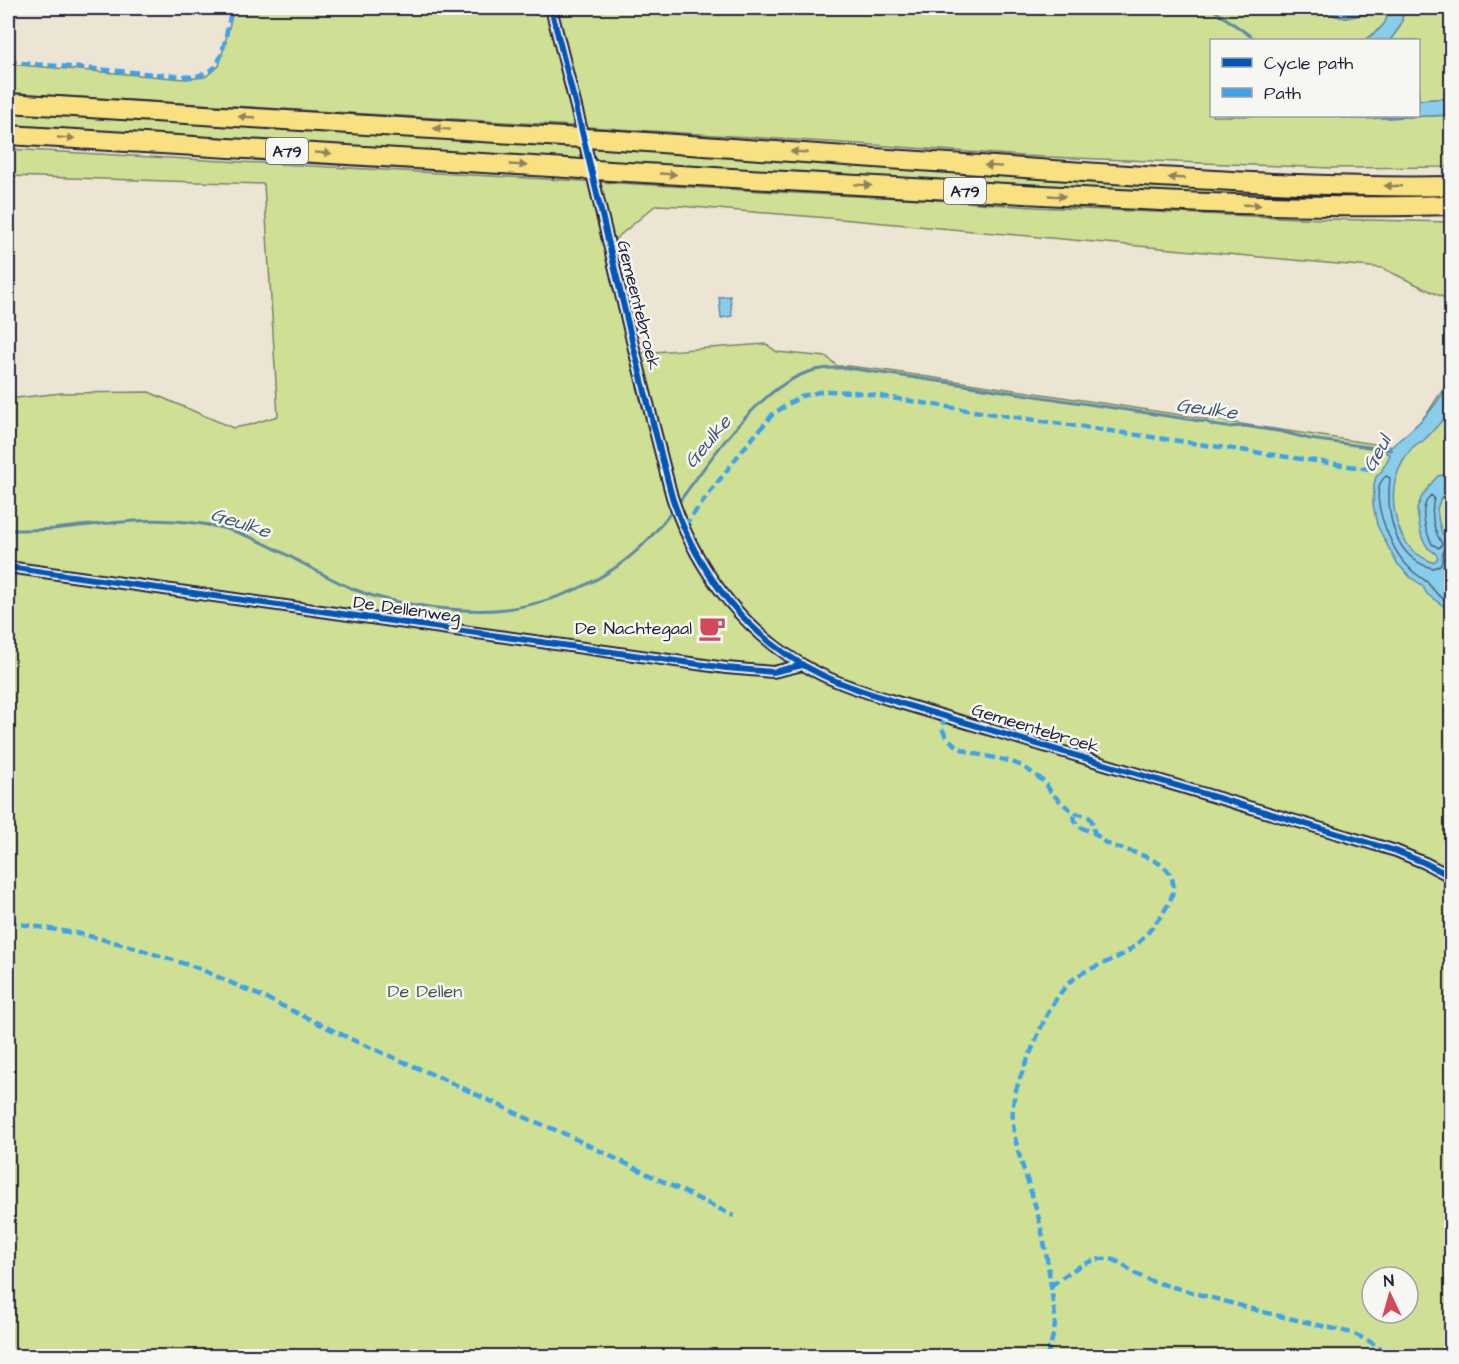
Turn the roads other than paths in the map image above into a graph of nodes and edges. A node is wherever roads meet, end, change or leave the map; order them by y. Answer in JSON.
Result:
{"nodes":[{"id":1,"x":551,"y":8,"type":"edge"},
{"id":2,"x":8,"y":103,"type":"edge"},
{"id":3,"x":8,"y":135,"type":"edge"},
{"id":4,"x":1452,"y":186,"type":"edge"},
{"id":5,"x":1452,"y":205,"type":"edge"},
{"id":6,"x":8,"y":567,"type":"edge"},
{"id":7,"x":803,"y":665,"type":"junction"},
{"id":8,"x":1452,"y":877,"type":"edge"}],
"edges":[{"from":1,"to":7,"type":"street","name":"Gemeentebroek"},
{"from":4,"to":2,"type":"highway","number":"A79","one_way":true,"bridge":true},
{"from":3,"to":5,"type":"highway","number":"A79","one_way":true,"bridge":true},
{"from":6,"to":7,"type":"street","name":"De Dellenweg"},
{"from":7,"to":8,"type":"street","name":"Gemeentebroek"}]}
